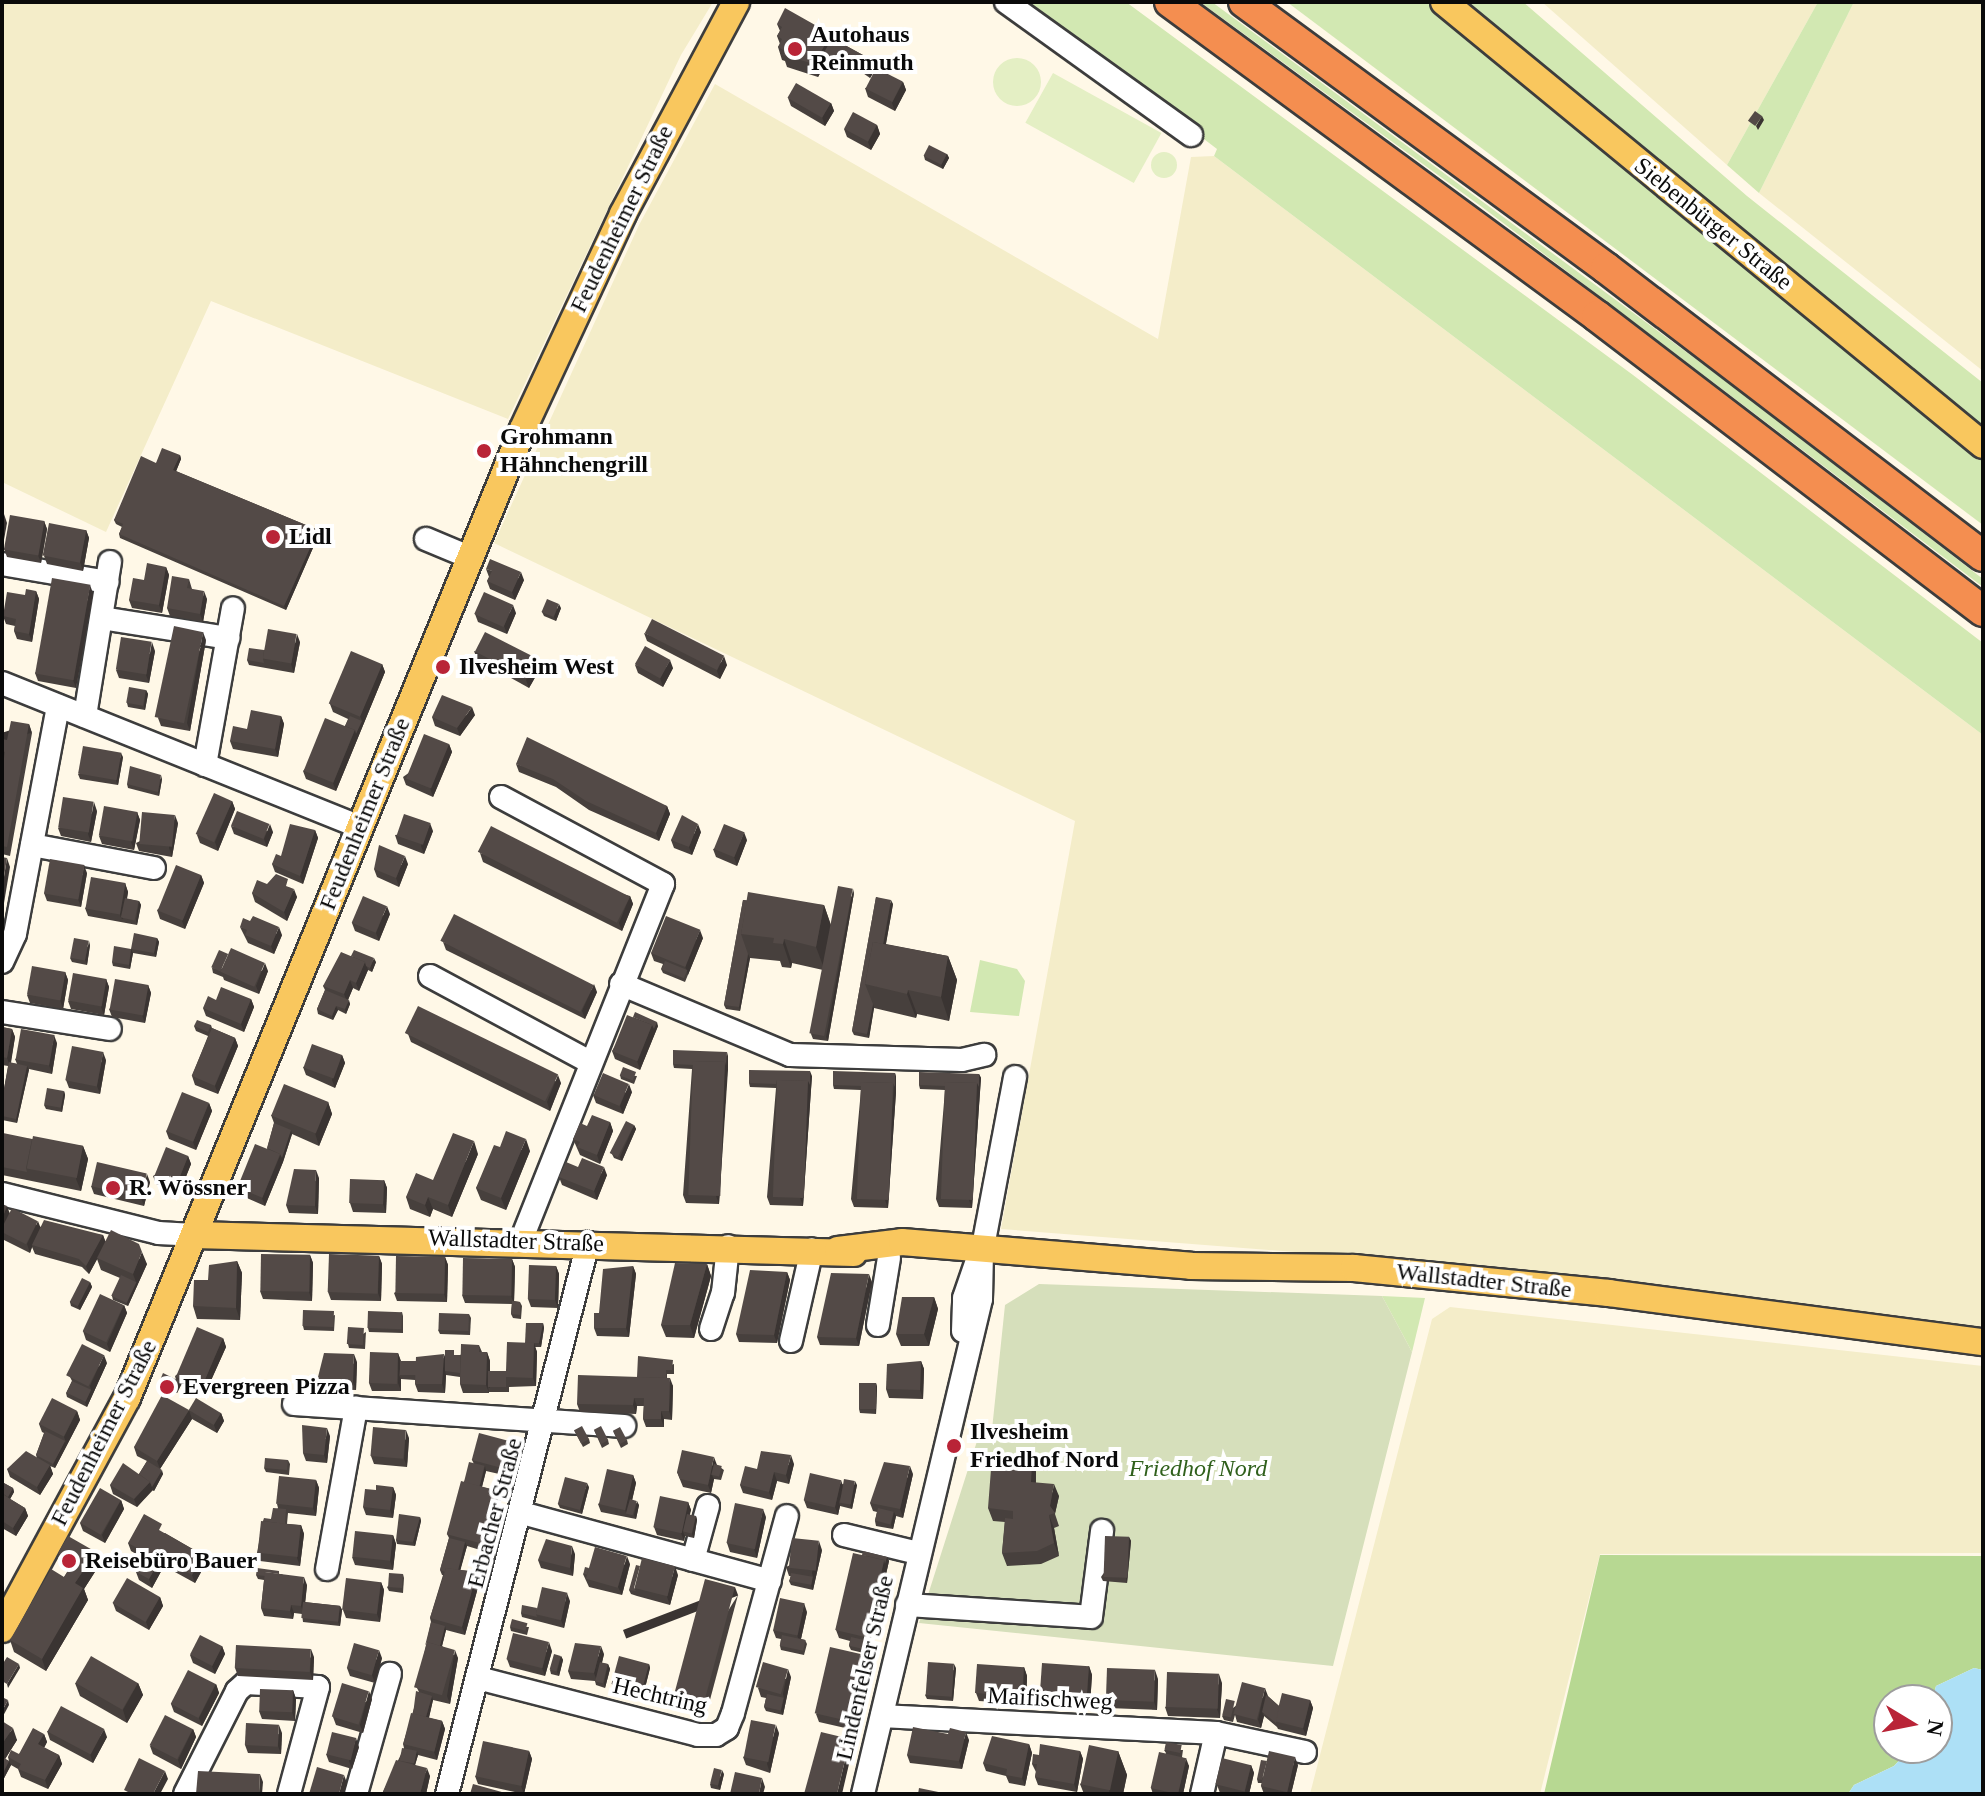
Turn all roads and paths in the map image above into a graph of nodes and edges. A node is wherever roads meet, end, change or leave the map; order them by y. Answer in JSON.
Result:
{"nodes":[{"id":1,"x":736,"y":2,"type":"edge"},
{"id":2,"x":1006,"y":2,"type":"edge"},
{"id":3,"x":1170,"y":2,"type":"edge"},
{"id":4,"x":1244,"y":2,"type":"edge"},
{"id":5,"x":1444,"y":2,"type":"edge"},
{"id":6,"x":1191,"y":135,"type":"dead end"},
{"id":7,"x":1983,"y":445,"type":"edge"},
{"id":8,"x":426,"y":539,"type":"dead end"},
{"id":9,"x":1983,"y":556,"type":"edge"},
{"id":10,"x":469,"y":557,"type":"junction"},
{"id":11,"x":2,"y":564,"type":"edge"},
{"id":12,"x":233,"y":608,"type":"dead end"},
{"id":13,"x":1983,"y":611,"type":"edge"},
{"id":14,"x":102,"y":618,"type":"junction"},
{"id":15,"x":228,"y":638,"type":"junction"},
{"id":16,"x":2,"y":683,"type":"edge"},
{"id":17,"x":58,"y":706,"type":"junction"},
{"id":18,"x":85,"y":716,"type":"junction"},
{"id":19,"x":205,"y":765,"type":"junction"},
{"id":20,"x":501,"y":797,"type":"dead end"},
{"id":21,"x":360,"y":827,"type":"junction"},
{"id":22,"x":32,"y":845,"type":"junction"},
{"id":23,"x":154,"y":868,"type":"dead end"},
{"id":24,"x":2,"y":962,"type":"edge"},
{"id":25,"x":430,"y":976,"type":"dead end"},
{"id":26,"x":621,"y":984,"type":"junction"},
{"id":27,"x":2,"y":1012,"type":"edge"},
{"id":28,"x":110,"y":1029,"type":"dead end"},
{"id":29,"x":984,"y":1055,"type":"dead end"},
{"id":30,"x":590,"y":1062,"type":"junction"},
{"id":31,"x":1015,"y":1077,"type":"dead end"},
{"id":32,"x":2,"y":1194,"type":"edge"},
{"id":33,"x":194,"y":1235,"type":"junction"},
{"id":34,"x":521,"y":1241,"type":"junction"},
{"id":35,"x":588,"y":1243,"type":"junction"},
{"id":36,"x":728,"y":1246,"type":"junction"},
{"id":37,"x":825,"y":1250,"type":"junction"},
{"id":38,"x":982,"y":1252,"type":"junction"},
{"id":39,"x":889,"y":1258,"type":"junction"},
{"id":40,"x":878,"y":1325,"type":"dead end"},
{"id":41,"x":711,"y":1329,"type":"dead end"},
{"id":42,"x":791,"y":1341,"type":"dead end"},
{"id":43,"x":1983,"y":1342,"type":"edge"},
{"id":44,"x":294,"y":1404,"type":"dead end"},
{"id":45,"x":356,"y":1408,"type":"junction"},
{"id":46,"x":546,"y":1422,"type":"junction"},
{"id":47,"x":624,"y":1426,"type":"edge"},
{"id":48,"x":708,"y":1506,"type":"dead end"},
{"id":49,"x":522,"y":1513,"type":"junction"},
{"id":50,"x":787,"y":1516,"type":"dead end"},
{"id":51,"x":1102,"y":1531,"type":"dead end"},
{"id":52,"x":844,"y":1535,"type":"dead end"},
{"id":53,"x":918,"y":1553,"type":"junction"},
{"id":54,"x":693,"y":1560,"type":"junction"},
{"id":55,"x":327,"y":1569,"type":"dead end"},
{"id":56,"x":770,"y":1581,"type":"junction"},
{"id":57,"x":907,"y":1605,"type":"junction"},
{"id":58,"x":2,"y":1629,"type":"edge"},
{"id":59,"x":390,"y":1674,"type":"dead end"},
{"id":60,"x":478,"y":1678,"type":"junction"},
{"id":61,"x":882,"y":1716,"type":"junction"},
{"id":62,"x":1216,"y":1733,"type":"junction"},
{"id":63,"x":1305,"y":1752,"type":"dead end"},
{"id":64,"x":185,"y":1794,"type":"edge"},
{"id":65,"x":289,"y":1794,"type":"edge"},
{"id":66,"x":356,"y":1794,"type":"edge"},
{"id":67,"x":447,"y":1794,"type":"edge"},
{"id":68,"x":863,"y":1794,"type":"edge"},
{"id":69,"x":1202,"y":1794,"type":"edge"}],
"edges":[{"from":1,"to":10,"type":"main road","name":"Feudenheimer Straße"},
{"from":2,"to":6,"type":"street"},
{"from":3,"to":13,"type":"highway"},
{"from":4,"to":9,"type":"highway"},
{"from":5,"to":7,"type":"main road","name":"Siebenbürger Straße"},
{"from":8,"to":10,"type":"street"},
{"from":10,"to":21,"type":"main road","name":"Feudenheimer Straße"},
{"from":11,"to":14,"type":"street"},
{"from":12,"to":15,"type":"street"},
{"from":14,"to":15,"type":"street"},
{"from":14,"to":18,"type":"street"},
{"from":15,"to":19,"type":"street"},
{"from":16,"to":17,"type":"street"},
{"from":17,"to":18,"type":"street"},
{"from":17,"to":22,"type":"street"},
{"from":18,"to":19,"type":"street"},
{"from":19,"to":21,"type":"street"},
{"from":20,"to":26,"type":"street"},
{"from":21,"to":33,"type":"main road","name":"Feudenheimer Straße"},
{"from":22,"to":23,"type":"street"},
{"from":22,"to":24,"type":"street"},
{"from":25,"to":30,"type":"street"},
{"from":26,"to":29,"type":"street"},
{"from":26,"to":30,"type":"street"},
{"from":27,"to":28,"type":"street"},
{"from":30,"to":34,"type":"street"},
{"from":31,"to":38,"type":"street","name":"Lindenfelser Straße"},
{"from":32,"to":33,"type":"street"},
{"from":33,"to":34,"type":"main road","name":"Wallstadter Straße"},
{"from":33,"to":58,"type":"main road","name":"Feudenheimer Straße"},
{"from":34,"to":35,"type":"main road","name":"Wallstadter Straße"},
{"from":35,"to":36,"type":"main road","name":"Wallstadter Straße"},
{"from":35,"to":46,"type":"street","name":"Erbacher Straße"},
{"from":36,"to":37,"type":"main road","name":"Wallstadter Straße"},
{"from":36,"to":41,"type":"street"},
{"from":37,"to":38,"type":"main road","name":"Wallstadter Straße"},
{"from":37,"to":39,"type":"main road","name":"Wallstadter Straße"},
{"from":37,"to":42,"type":"street"},
{"from":38,"to":39,"type":"main road","name":"Wallstadter Straße"},
{"from":38,"to":43,"type":"main road","name":"Wallstadter Straße"},
{"from":38,"to":53,"type":"street","name":"Lindenfelser Straße"},
{"from":39,"to":40,"type":"street"},
{"from":44,"to":45,"type":"street"},
{"from":45,"to":46,"type":"street"},
{"from":45,"to":55,"type":"street"},
{"from":46,"to":47,"type":"street"},
{"from":46,"to":49,"type":"street","name":"Erbacher Straße"},
{"from":48,"to":54,"type":"street"},
{"from":49,"to":54,"type":"street"},
{"from":49,"to":60,"type":"street","name":"Erbacher Straße"},
{"from":50,"to":56,"type":"street","name":"Hechtring"},
{"from":51,"to":57,"type":"street"},
{"from":52,"to":53,"type":"street","name":"Lindenfelser Straße"},
{"from":53,"to":57,"type":"street","name":"Lindenfelser Straße"},
{"from":54,"to":56,"type":"street"},
{"from":56,"to":60,"type":"street","name":"Hechtring"},
{"from":57,"to":61,"type":"street","name":"Lindenfelser Straße"},
{"from":59,"to":66,"type":"street"},
{"from":60,"to":67,"type":"street","name":"Erbacher Straße"},
{"from":61,"to":62,"type":"street","name":"Maifischweg"},
{"from":61,"to":68,"type":"street","name":"Lindenfelser Straße"},
{"from":62,"to":63,"type":"street","name":"Maifischweg"},
{"from":62,"to":69,"type":"street"},
{"from":64,"to":65,"type":"street"}]}
